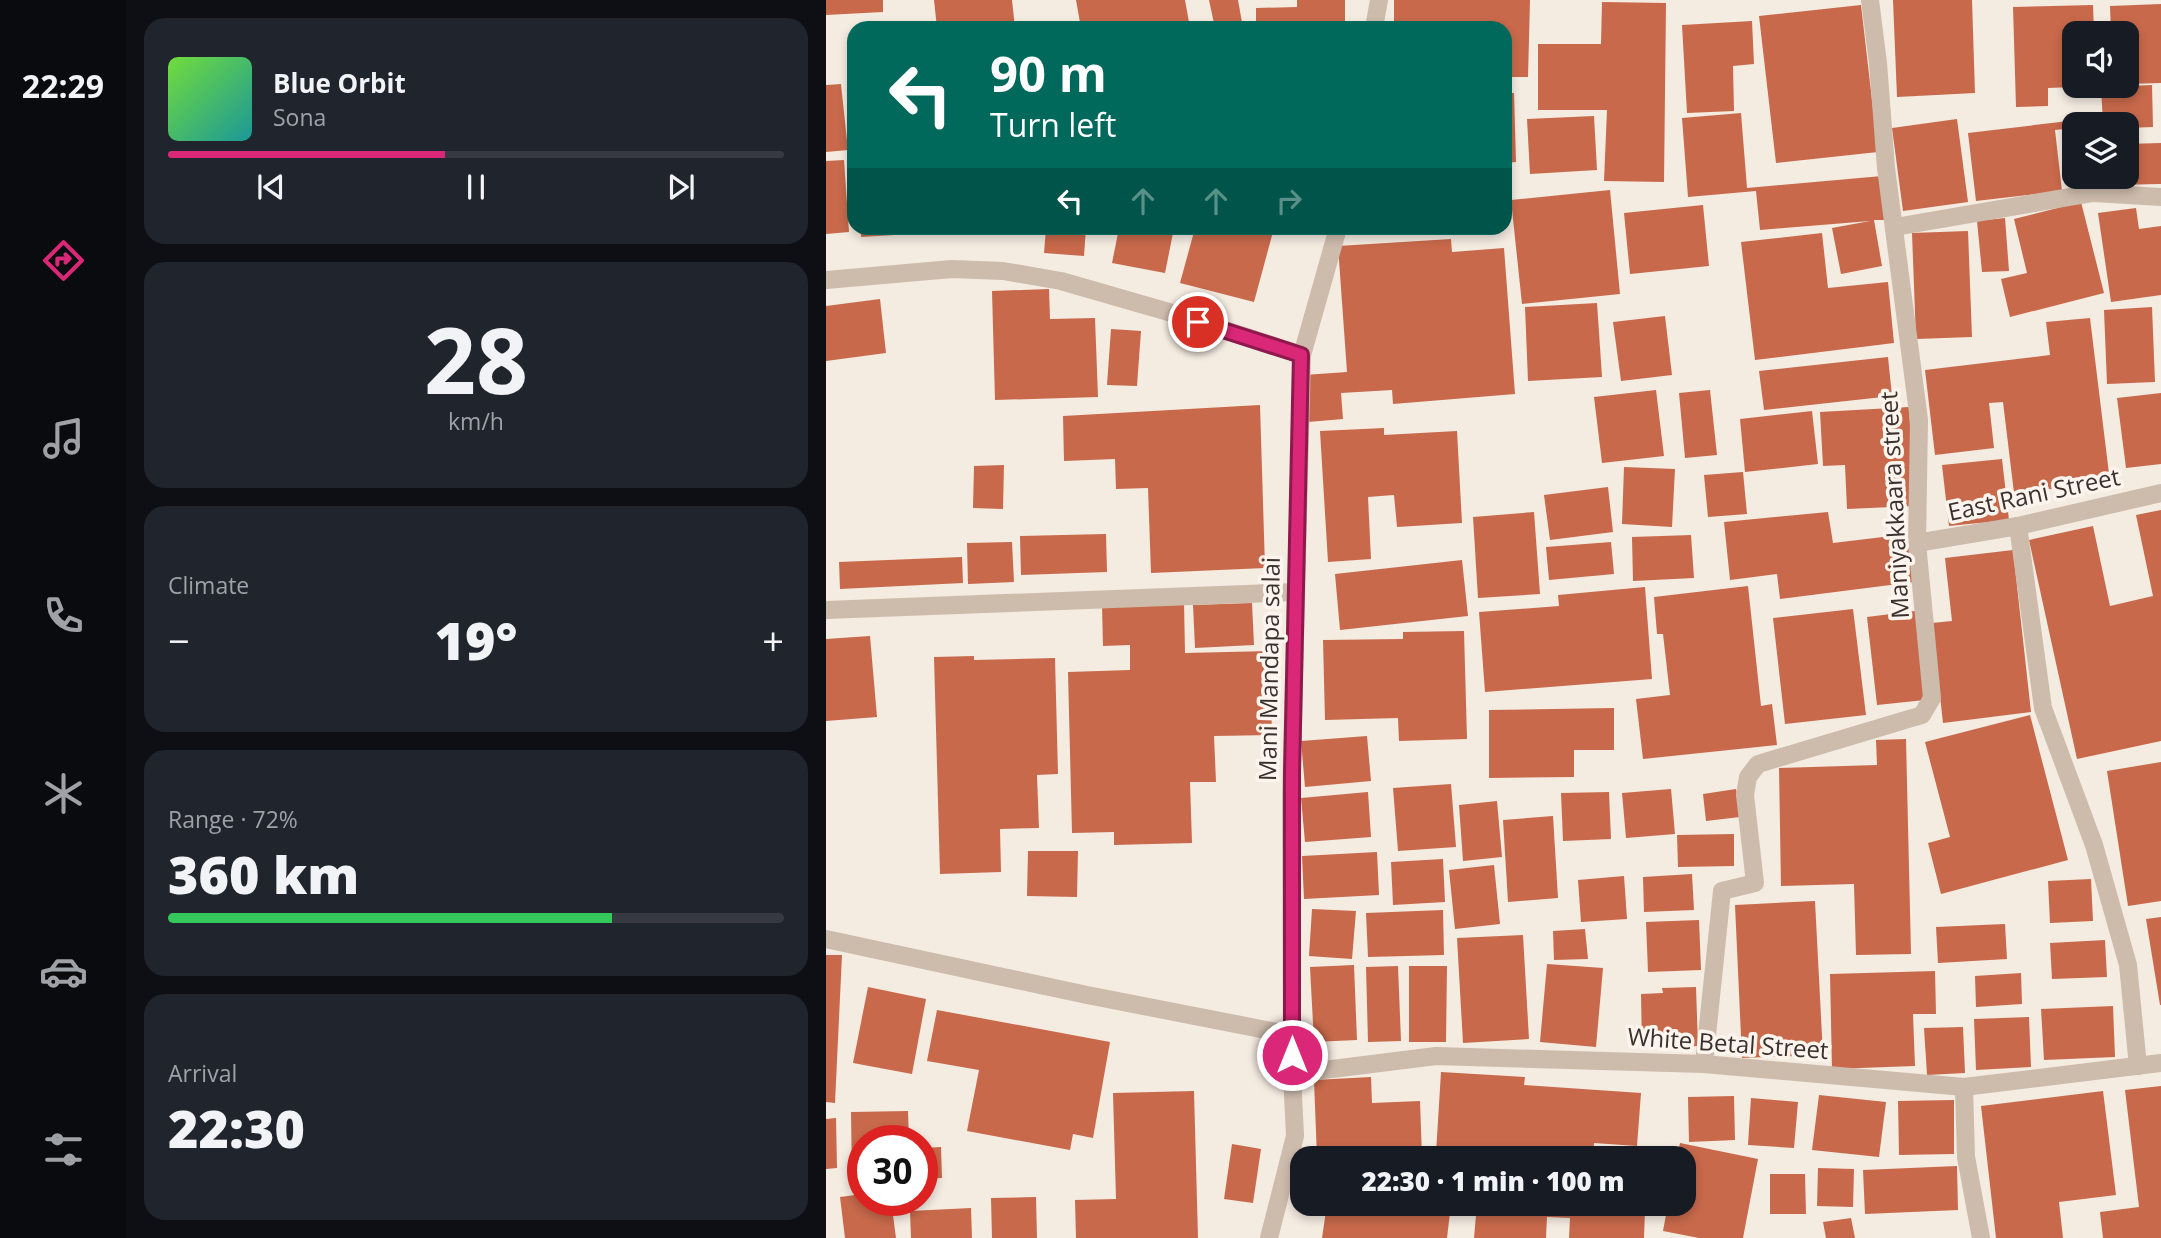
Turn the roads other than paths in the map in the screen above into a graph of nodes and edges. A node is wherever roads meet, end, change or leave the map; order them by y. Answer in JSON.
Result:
{"nodes":[{"id":1,"x":1379,"y":0,"type":"edge"},
{"id":2,"x":1870,"y":0,"type":"edge"},
{"id":3,"x":1375,"y":21,"type":"edge"},
{"id":4,"x":2161,"y":197,"type":"edge"},
{"id":5,"x":1895,"y":228,"type":"junction"},
{"id":6,"x":1336,"y":235,"type":"edge"},
{"id":7,"x":826,"y":280,"type":"edge"},
{"id":8,"x":1301,"y":355,"type":"junction"},
{"id":9,"x":2161,"y":493,"type":"edge"},
{"id":10,"x":2018,"y":526,"type":"junction"},
{"id":11,"x":1917,"y":544,"type":"junction"},
{"id":12,"x":1295,"y":592,"type":"junction"},
{"id":13,"x":826,"y":610,"type":"edge"},
{"id":14,"x":826,"y":939,"type":"edge"},
{"id":15,"x":1292,"y":1035,"type":"junction"},
{"id":16,"x":2161,"y":1063,"type":"edge"},
{"id":17,"x":1703,"y":1064,"type":"junction"},
{"id":18,"x":2138,"y":1066,"type":"junction"},
{"id":19,"x":1292,"y":1074,"type":"junction"},
{"id":20,"x":1964,"y":1087,"type":"junction"},
{"id":21,"x":1269,"y":1238,"type":"edge"},
{"id":22,"x":1980,"y":1238,"type":"edge"}],
"edges":[{"from":1,"to":3,"type":"street"},
{"from":2,"to":5,"type":"street","name":"Maniyakkaara street"},
{"from":4,"to":5,"type":"street"},
{"from":5,"to":11,"type":"street","name":"Maniyakkaara street"},
{"from":6,"to":8,"type":"street","name":"Mani Mandapa salai"},
{"from":7,"to":8,"type":"street"},
{"from":8,"to":12,"type":"street","name":"Mani Mandapa salai"},
{"from":9,"to":10,"type":"street","name":"East Rani Street"},
{"from":10,"to":11,"type":"street","name":"East Rani Street"},
{"from":10,"to":18,"type":"street"},
{"from":11,"to":17,"type":"street","name":"Maniyakkaara street"},
{"from":12,"to":13,"type":"street"},
{"from":12,"to":15,"type":"street","name":"Mani Mandapa salai"},
{"from":14,"to":15,"type":"street"},
{"from":15,"to":19,"type":"street","name":"Mani Mandapa salai"},
{"from":16,"to":18,"type":"street","name":"White Betal Street"},
{"from":17,"to":19,"type":"street","name":"White Betal Street"},
{"from":17,"to":20,"type":"street","name":"White Betal Street"},
{"from":18,"to":20,"type":"street","name":"White Betal Street"},
{"from":19,"to":21,"type":"street","name":"Mani Mandapa salai"},
{"from":20,"to":22,"type":"street"}]}
